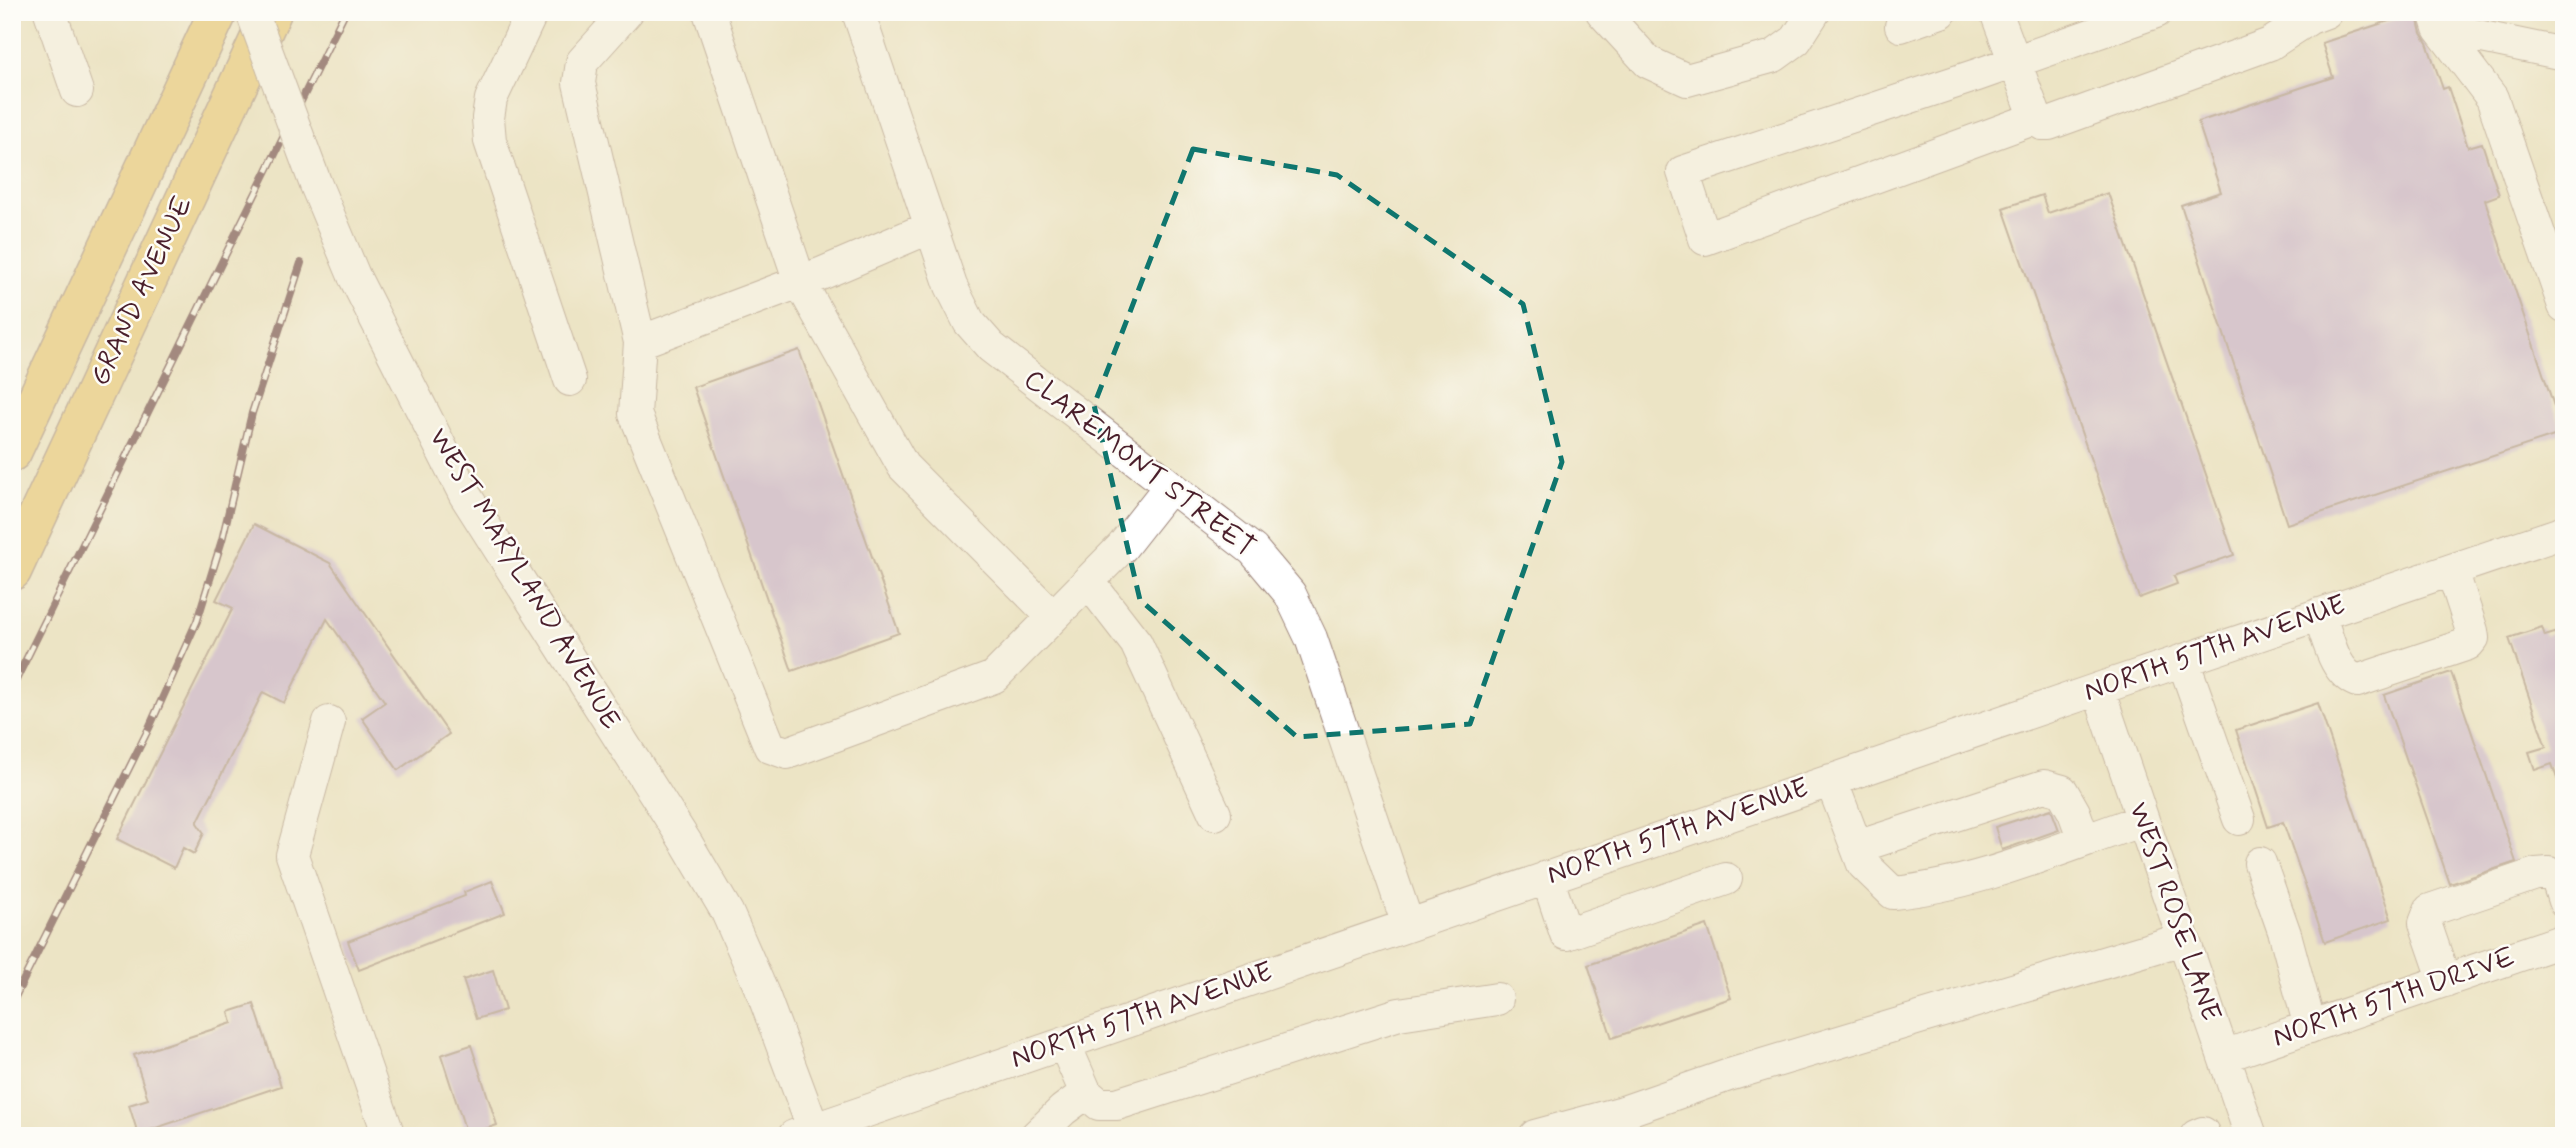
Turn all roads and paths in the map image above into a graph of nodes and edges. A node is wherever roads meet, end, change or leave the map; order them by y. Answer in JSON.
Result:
{"nodes":[{"id":1,"x":50,"y":12,"type":"edge"},
{"id":2,"x":188,"y":12,"type":"edge"},
{"id":3,"x":219,"y":12,"type":"edge"},
{"id":4,"x":253,"y":12,"type":"edge"},
{"id":5,"x":272,"y":12,"type":"edge"},
{"id":6,"x":532,"y":12,"type":"edge"},
{"id":7,"x":626,"y":12,"type":"edge"},
{"id":8,"x":709,"y":12,"type":"edge"},
{"id":9,"x":858,"y":12,"type":"edge"},
{"id":10,"x":1602,"y":12,"type":"edge"},
{"id":11,"x":1814,"y":12,"type":"edge"},
{"id":12,"x":1941,"y":12,"type":"edge"},
{"id":13,"x":1996,"y":12,"type":"edge"},
{"id":14,"x":2156,"y":12,"type":"edge"},
{"id":15,"x":2326,"y":12,"type":"edge"},
{"id":16,"x":2437,"y":20,"type":"edge"},
{"id":17,"x":1901,"y":26,"type":"dead end"},
{"id":18,"x":2564,"y":54,"type":"edge"},
{"id":19,"x":2013,"y":61,"type":"junction"},
{"id":20,"x":77,"y":91,"type":"dead end"},
{"id":21,"x":175,"y":106,"type":"junction"},
{"id":22,"x":2036,"y":118,"type":"junction"},
{"id":23,"x":931,"y":227,"type":"junction"},
{"id":24,"x":800,"y":282,"type":"junction"},
{"id":25,"x":2564,"y":306,"type":"edge"},
{"id":26,"x":640,"y":342,"type":"junction"},
{"id":27,"x":570,"y":380,"type":"dead end"},
{"id":28,"x":12,"y":452,"type":"edge"},
{"id":29,"x":1170,"y":486,"type":"junction"},
{"id":30,"x":2564,"y":532,"type":"edge"},
{"id":31,"x":2452,"y":570,"type":"junction"},
{"id":32,"x":12,"y":571,"type":"edge"},
{"id":33,"x":1088,"y":581,"type":"junction"},
{"id":34,"x":2319,"y":614,"type":"junction"},
{"id":35,"x":1053,"y":617,"type":"junction"},
{"id":36,"x":2183,"y":660,"type":"junction"},
{"id":37,"x":2098,"y":689,"type":"junction"},
{"id":38,"x":329,"y":722,"type":"dead end"},
{"id":39,"x":1831,"y":780,"type":"junction"},
{"id":40,"x":1215,"y":814,"type":"dead end"},
{"id":41,"x":2239,"y":819,"type":"dead end"},
{"id":42,"x":2143,"y":820,"type":"junction"},
{"id":43,"x":2084,"y":840,"type":"junction"},
{"id":44,"x":1857,"y":847,"type":"junction"},
{"id":45,"x":2260,"y":863,"type":"dead end"},
{"id":46,"x":1546,"y":877,"type":"junction"},
{"id":47,"x":1726,"y":879,"type":"dead end"},
{"id":48,"x":2564,"y":901,"type":"edge"},
{"id":49,"x":1408,"y":925,"type":"junction"},
{"id":50,"x":2183,"y":939,"type":"junction"},
{"id":51,"x":2564,"y":940,"type":"edge"},
{"id":52,"x":2445,"y":981,"type":"junction"},
{"id":53,"x":1497,"y":999,"type":"dead end"},
{"id":54,"x":2310,"y":1027,"type":"junction"},
{"id":55,"x":1064,"y":1043,"type":"junction"},
{"id":56,"x":2224,"y":1056,"type":"junction"},
{"id":57,"x":1086,"y":1093,"type":"junction"},
{"id":58,"x":808,"y":1134,"type":"edge"},
{"id":59,"x":389,"y":1136,"type":"edge"},
{"id":60,"x":1036,"y":1136,"type":"edge"},
{"id":61,"x":1535,"y":1136,"type":"edge"},
{"id":62,"x":2251,"y":1136,"type":"edge"}],
"edges":[{"from":1,"to":20,"type":"street"},
{"from":2,"to":21,"type":"highway"},
{"from":3,"to":21,"type":"highway","name":"GRAND AVENUE"},
{"from":4,"to":58,"type":"street","name":"WEST MARYLAND AVENUE","bridge":true},
{"from":5,"to":32,"type":"highway","name":"GRAND AVENUE"},
{"from":6,"to":27,"type":"street"},
{"from":7,"to":26,"type":"street"},
{"from":8,"to":24,"type":"street"},
{"from":9,"to":23,"type":"street","name":"CLAREMONT STREET"},
{"from":10,"to":11,"type":"street"},
{"from":12,"to":17,"type":"street"},
{"from":13,"to":19,"type":"street"},
{"from":14,"to":19,"type":"street"},
{"from":15,"to":22,"type":"street"},
{"from":16,"to":18,"type":"street"},
{"from":16,"to":25,"type":"street"},
{"from":19,"to":22,"type":"street"},
{"from":19,"to":22,"type":"street"},
{"from":21,"to":28,"type":"highway","name":"GRAND AVENUE"},
{"from":23,"to":24,"type":"street"},
{"from":23,"to":29,"type":"street","name":"CLAREMONT STREET"},
{"from":24,"to":26,"type":"street"},
{"from":24,"to":35,"type":"street"},
{"from":26,"to":35,"type":"street"},
{"from":29,"to":33,"type":"street"},
{"from":29,"to":49,"type":"street","name":"CLAREMONT STREET"},
{"from":30,"to":31,"type":"street","name":"NORTH 57TH AVENUE"},
{"from":31,"to":34,"type":"street","name":"NORTH 57TH AVENUE"},
{"from":31,"to":34,"type":"street"},
{"from":33,"to":35,"type":"street"},
{"from":33,"to":40,"type":"street"},
{"from":34,"to":36,"type":"street","name":"NORTH 57TH AVENUE"},
{"from":36,"to":37,"type":"street","name":"NORTH 57TH AVENUE"},
{"from":36,"to":41,"type":"street"},
{"from":37,"to":39,"type":"street","name":"NORTH 57TH AVENUE"},
{"from":37,"to":42,"type":"street","name":"WEST ROSE LANE"},
{"from":38,"to":59,"type":"street"},
{"from":39,"to":44,"type":"street"},
{"from":39,"to":46,"type":"street","name":"NORTH 57TH AVENUE"},
{"from":42,"to":43,"type":"street"},
{"from":42,"to":50,"type":"street","name":"WEST ROSE LANE"},
{"from":43,"to":44,"type":"street"},
{"from":43,"to":44,"type":"street"},
{"from":45,"to":54,"type":"street"},
{"from":46,"to":47,"type":"street"},
{"from":46,"to":49,"type":"street","name":"NORTH 57TH AVENUE"},
{"from":48,"to":52,"type":"street"},
{"from":49,"to":55,"type":"street","name":"NORTH 57TH AVENUE"},
{"from":50,"to":56,"type":"street","name":"WEST ROSE LANE"},
{"from":50,"to":61,"type":"street"},
{"from":51,"to":52,"type":"street","name":"NORTH 57TH DRIVE"},
{"from":52,"to":54,"type":"street","name":"NORTH 57TH DRIVE"},
{"from":53,"to":57,"type":"street"},
{"from":54,"to":56,"type":"street","name":"NORTH 57TH DRIVE"},
{"from":55,"to":57,"type":"street"},
{"from":55,"to":58,"type":"street","name":"NORTH 57TH AVENUE"},
{"from":56,"to":62,"type":"street","name":"WEST ROSE LANE"},
{"from":57,"to":60,"type":"street"}]}
